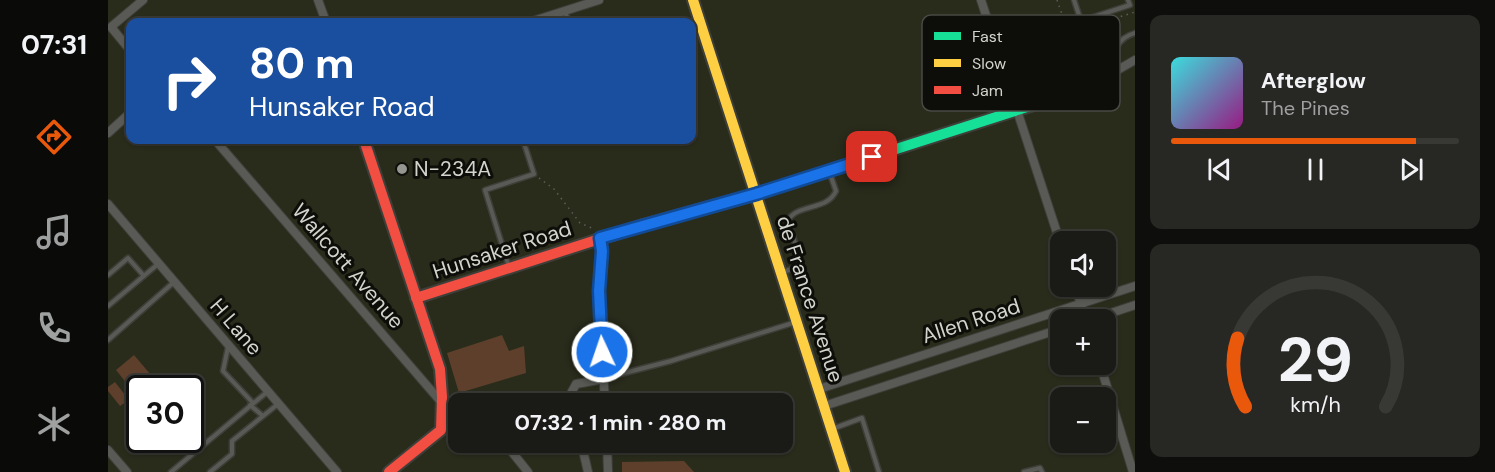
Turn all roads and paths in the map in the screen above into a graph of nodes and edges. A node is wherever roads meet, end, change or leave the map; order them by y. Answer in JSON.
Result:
{"nodes":[{"id":1,"x":143,"y":0,"type":"edge"},
{"id":2,"x":318,"y":0,"type":"edge"},
{"id":3,"x":599,"y":0,"type":"edge"},
{"id":4,"x":693,"y":0,"type":"edge"},
{"id":5,"x":981,"y":0,"type":"edge"},
{"id":6,"x":1057,"y":0,"type":"edge"},
{"id":7,"x":1074,"y":0,"type":"edge"},
{"id":8,"x":1128,"y":0,"type":"edge"},
{"id":9,"x":565,"y":11,"type":"junction"},
{"id":10,"x":1135,"y":12,"type":"edge"},
{"id":11,"x":986,"y":15,"type":"edge"},
{"id":12,"x":1062,"y":15,"type":"edge"},
{"id":13,"x":1079,"y":15,"type":"edge"},
{"id":14,"x":1099,"y":15,"type":"edge"},
{"id":15,"x":1120,"y":17,"type":"edge"},
{"id":16,"x":325,"y":18,"type":"edge"},
{"id":17,"x":543,"y":18,"type":"edge"},
{"id":18,"x":567,"y":18,"type":"edge"},
{"id":19,"x":1135,"y":33,"type":"edge"},
{"id":20,"x":1120,"y":41,"type":"edge"},
{"id":21,"x":126,"y":45,"type":"edge"},
{"id":22,"x":1135,"y":60,"type":"edge"},
{"id":23,"x":1120,"y":69,"type":"edge"},
{"id":24,"x":1015,"y":111,"type":"edge"},
{"id":25,"x":1018,"y":111,"type":"edge"},
{"id":26,"x":126,"y":117,"type":"edge"},
{"id":27,"x":108,"y":133,"type":"edge"},
{"id":28,"x":218,"y":144,"type":"edge"},
{"id":29,"x":365,"y":144,"type":"edge"},
{"id":30,"x":523,"y":144,"type":"edge"},
{"id":31,"x":829,"y":171,"type":"junction"},
{"id":32,"x":534,"y":174,"type":"junction"},
{"id":33,"x":756,"y":194,"type":"junction"},
{"id":34,"x":108,"y":204,"type":"edge"},
{"id":35,"x":1056,"y":231,"type":"edge"},
{"id":36,"x":600,"y":238,"type":"junction"},
{"id":37,"x":158,"y":264,"type":"junction"},
{"id":38,"x":509,"y":268,"type":"junction"},
{"id":39,"x":781,"y":273,"type":"junction"},
{"id":40,"x":108,"y":275,"type":"edge"},
{"id":41,"x":144,"y":276,"type":"junction"},
{"id":42,"x":174,"y":282,"type":"junction"},
{"id":43,"x":1135,"y":286,"type":"edge"},
{"id":44,"x":1079,"y":297,"type":"edge"},
{"id":45,"x":108,"y":298,"type":"edge"},
{"id":46,"x":416,"y":298,"type":"junction"},
{"id":47,"x":1081,"y":304,"type":"junction"},
{"id":48,"x":110,"y":305,"type":"edge"},
{"id":49,"x":1135,"y":305,"type":"edge"},
{"id":50,"x":1083,"y":309,"type":"edge"},
{"id":51,"x":1116,"y":311,"type":"edge"},
{"id":52,"x":797,"y":322,"type":"junction"},
{"id":53,"x":1050,"y":332,"type":"edge"},
{"id":54,"x":108,"y":340,"type":"edge"},
{"id":55,"x":228,"y":346,"type":"junction"},
{"id":56,"x":1103,"y":375,"type":"edge"},
{"id":57,"x":604,"y":379,"type":"junction"},
{"id":58,"x":819,"y":389,"type":"junction"},
{"id":59,"x":267,"y":391,"type":"junction"},
{"id":60,"x":571,"y":393,"type":"edge"},
{"id":61,"x":605,"y":393,"type":"edge"},
{"id":62,"x":252,"y":404,"type":"junction"},
{"id":63,"x":278,"y":404,"type":"junction"},
{"id":64,"x":442,"y":404,"type":"junction"},
{"id":65,"x":448,"y":405,"type":"edge"},
{"id":66,"x":824,"y":406,"type":"junction"},
{"id":67,"x":263,"y":416,"type":"junction"},
{"id":68,"x":832,"y":429,"type":"junction"},
{"id":69,"x":108,"y":450,"type":"edge"},
{"id":70,"x":513,"y":453,"type":"edge"},
{"id":71,"x":584,"y":453,"type":"edge"},
{"id":72,"x":607,"y":453,"type":"edge"},
{"id":73,"x":126,"y":472,"type":"edge"},
{"id":74,"x":171,"y":472,"type":"edge"},
{"id":75,"x":210,"y":472,"type":"edge"},
{"id":76,"x":337,"y":472,"type":"edge"},
{"id":77,"x":389,"y":472,"type":"edge"},
{"id":78,"x":528,"y":472,"type":"edge"},
{"id":79,"x":588,"y":472,"type":"edge"},
{"id":80,"x":608,"y":472,"type":"edge"},
{"id":81,"x":846,"y":472,"type":"edge"},
{"id":82,"x":879,"y":472,"type":"edge"},
{"id":83,"x":1024,"y":472,"type":"edge"},
{"id":84,"x":1042,"y":472,"type":"edge"},
{"id":85,"x":1133,"y":472,"type":"edge"}],
"edges":[{"from":1,"to":21,"type":"street"},
{"from":2,"to":16,"type":"street"},
{"from":3,"to":9,"type":"street"},
{"from":4,"to":33,"type":"street","name":"de France Avenue"},
{"from":5,"to":11,"type":"street"},
{"from":6,"to":12,"type":"path"},
{"from":7,"to":13,"type":"lane"},
{"from":8,"to":14,"type":"lane"},
{"from":9,"to":17,"type":"street"},
{"from":9,"to":18,"type":"lane"},
{"from":10,"to":15,"type":"path"},
{"from":19,"to":20,"type":"lane"},
{"from":22,"to":23,"type":"street","name":"Hunsaker Road"},
{"from":24,"to":31,"type":"street","name":"Hunsaker Road"},
{"from":25,"to":35,"type":"street"},
{"from":26,"to":27,"type":"street"},
{"from":28,"to":64,"type":"street","name":"Wallcott Avenue"},
{"from":29,"to":46,"type":"street"},
{"from":30,"to":32,"type":"lane"},
{"from":31,"to":33,"type":"street","name":"Hunsaker Road"},
{"from":31,"to":39,"type":"lane"},
{"from":32,"to":36,"type":"path"},
{"from":32,"to":38,"type":"lane"},
{"from":33,"to":36,"type":"street","name":"Hunsaker Road"},
{"from":33,"to":39,"type":"street","name":"de France Avenue"},
{"from":34,"to":37,"type":"street","name":"H Lane"},
{"from":36,"to":38,"type":"street","name":"Hunsaker Road"},
{"from":36,"to":57,"type":"street"},
{"from":37,"to":41,"type":"lane"},
{"from":37,"to":42,"type":"street","name":"H Lane"},
{"from":38,"to":46,"type":"street","name":"Hunsaker Road"},
{"from":39,"to":52,"type":"street","name":"de France Avenue"},
{"from":40,"to":41,"type":"lane"},
{"from":41,"to":48,"type":"lane"},
{"from":42,"to":54,"type":"lane"},
{"from":42,"to":55,"type":"street","name":"H Lane"},
{"from":43,"to":47,"type":"street","name":"Allen Road"},
{"from":44,"to":47,"type":"street"},
{"from":45,"to":48,"type":"lane"},
{"from":46,"to":64,"type":"street"},
{"from":47,"to":50,"type":"street"},
{"from":47,"to":58,"type":"street","name":"Allen Road"},
{"from":49,"to":51,"type":"street"},
{"from":52,"to":57,"type":"lane"},
{"from":52,"to":58,"type":"street","name":"de France Avenue"},
{"from":53,"to":66,"type":"street","name":"Allen Road"},
{"from":55,"to":59,"type":"street","name":"H Lane"},
{"from":55,"to":62,"type":"lane"},
{"from":56,"to":85,"type":"street"},
{"from":57,"to":60,"type":"street"},
{"from":57,"to":61,"type":"street"},
{"from":58,"to":66,"type":"street","name":"de France Avenue"},
{"from":59,"to":62,"type":"lane"},
{"from":59,"to":63,"type":"street","name":"H Lane"},
{"from":62,"to":67,"type":"lane"},
{"from":62,"to":74,"type":"lane"},
{"from":63,"to":67,"type":"lane"},
{"from":63,"to":76,"type":"street","name":"H Lane"},
{"from":64,"to":65,"type":"street"},
{"from":64,"to":77,"type":"street"},
{"from":66,"to":68,"type":"street","name":"de France Avenue"},
{"from":67,"to":75,"type":"lane"},
{"from":68,"to":81,"type":"street","name":"de France Avenue"},
{"from":68,"to":82,"type":"lane"},
{"from":69,"to":73,"type":"street"},
{"from":70,"to":78,"type":"street"},
{"from":71,"to":79,"type":"street"},
{"from":72,"to":80,"type":"street"},
{"from":83,"to":84,"type":"lane"}]}
